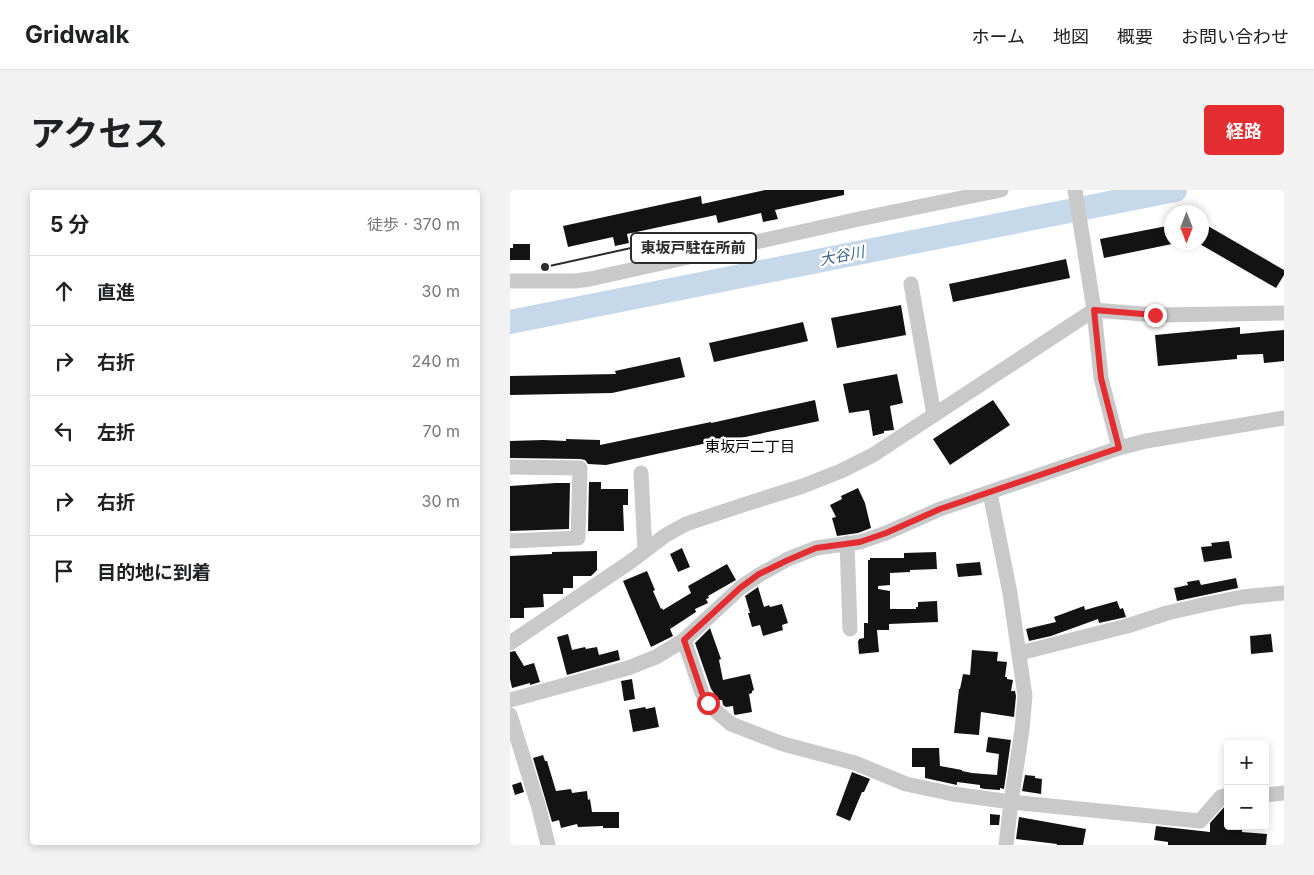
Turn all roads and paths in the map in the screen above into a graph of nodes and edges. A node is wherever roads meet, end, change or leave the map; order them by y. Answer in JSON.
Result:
{"nodes":[{"id":1,"x":1001,"y":190,"type":"edge"},
{"id":2,"x":1076,"y":193,"type":"edge"},
{"id":3,"x":510,"y":281,"type":"edge"},
{"id":4,"x":911,"y":284,"type":"dead end"},
{"id":5,"x":1094,"y":310,"type":"junction"},
{"id":6,"x":1284,"y":313,"type":"edge"},
{"id":7,"x":934,"y":415,"type":"junction"},
{"id":8,"x":1284,"y":418,"type":"edge"},
{"id":9,"x":1119,"y":448,"type":"junction"},
{"id":10,"x":510,"y":467,"type":"edge"},
{"id":11,"x":641,"y":473,"type":"dead end"},
{"id":12,"x":990,"y":492,"type":"junction"},
{"id":13,"x":510,"y":541,"type":"edge"},
{"id":14,"x":847,"y":543,"type":"junction"},
{"id":15,"x":644,"y":551,"type":"junction"},
{"id":16,"x":1284,"y":593,"type":"edge"},
{"id":17,"x":850,"y":629,"type":"dead end"},
{"id":18,"x":684,"y":640,"type":"junction"},
{"id":19,"x":510,"y":643,"type":"edge"},
{"id":20,"x":1020,"y":653,"type":"junction"},
{"id":21,"x":510,"y":700,"type":"edge"},
{"id":22,"x":510,"y":715,"type":"edge"},
{"id":23,"x":1284,"y":793,"type":"edge"},
{"id":24,"x":1269,"y":795,"type":"edge"},
{"id":25,"x":1224,"y":796,"type":"edge"},
{"id":26,"x":1011,"y":802,"type":"junction"},
{"id":27,"x":1011,"y":844,"type":"edge"},
{"id":28,"x":548,"y":845,"type":"edge"}],
"edges":[{"from":1,"to":3,"type":"street"},
{"from":2,"to":5,"type":"street"},
{"from":4,"to":7,"type":"street"},
{"from":5,"to":6,"type":"street"},
{"from":5,"to":7,"type":"street"},
{"from":5,"to":9,"type":"street"},
{"from":7,"to":15,"type":"street"},
{"from":8,"to":9,"type":"street"},
{"from":9,"to":12,"type":"street"},
{"from":10,"to":13,"type":"street"},
{"from":11,"to":15,"type":"street"},
{"from":12,"to":14,"type":"street"},
{"from":12,"to":20,"type":"street"},
{"from":14,"to":17,"type":"street"},
{"from":14,"to":18,"type":"street"},
{"from":15,"to":19,"type":"street"},
{"from":16,"to":20,"type":"street"},
{"from":18,"to":21,"type":"street"},
{"from":18,"to":26,"type":"street"},
{"from":20,"to":26,"type":"street"},
{"from":22,"to":28,"type":"street"},
{"from":23,"to":24,"type":"street"},
{"from":25,"to":26,"type":"street"},
{"from":26,"to":27,"type":"street"}]}
